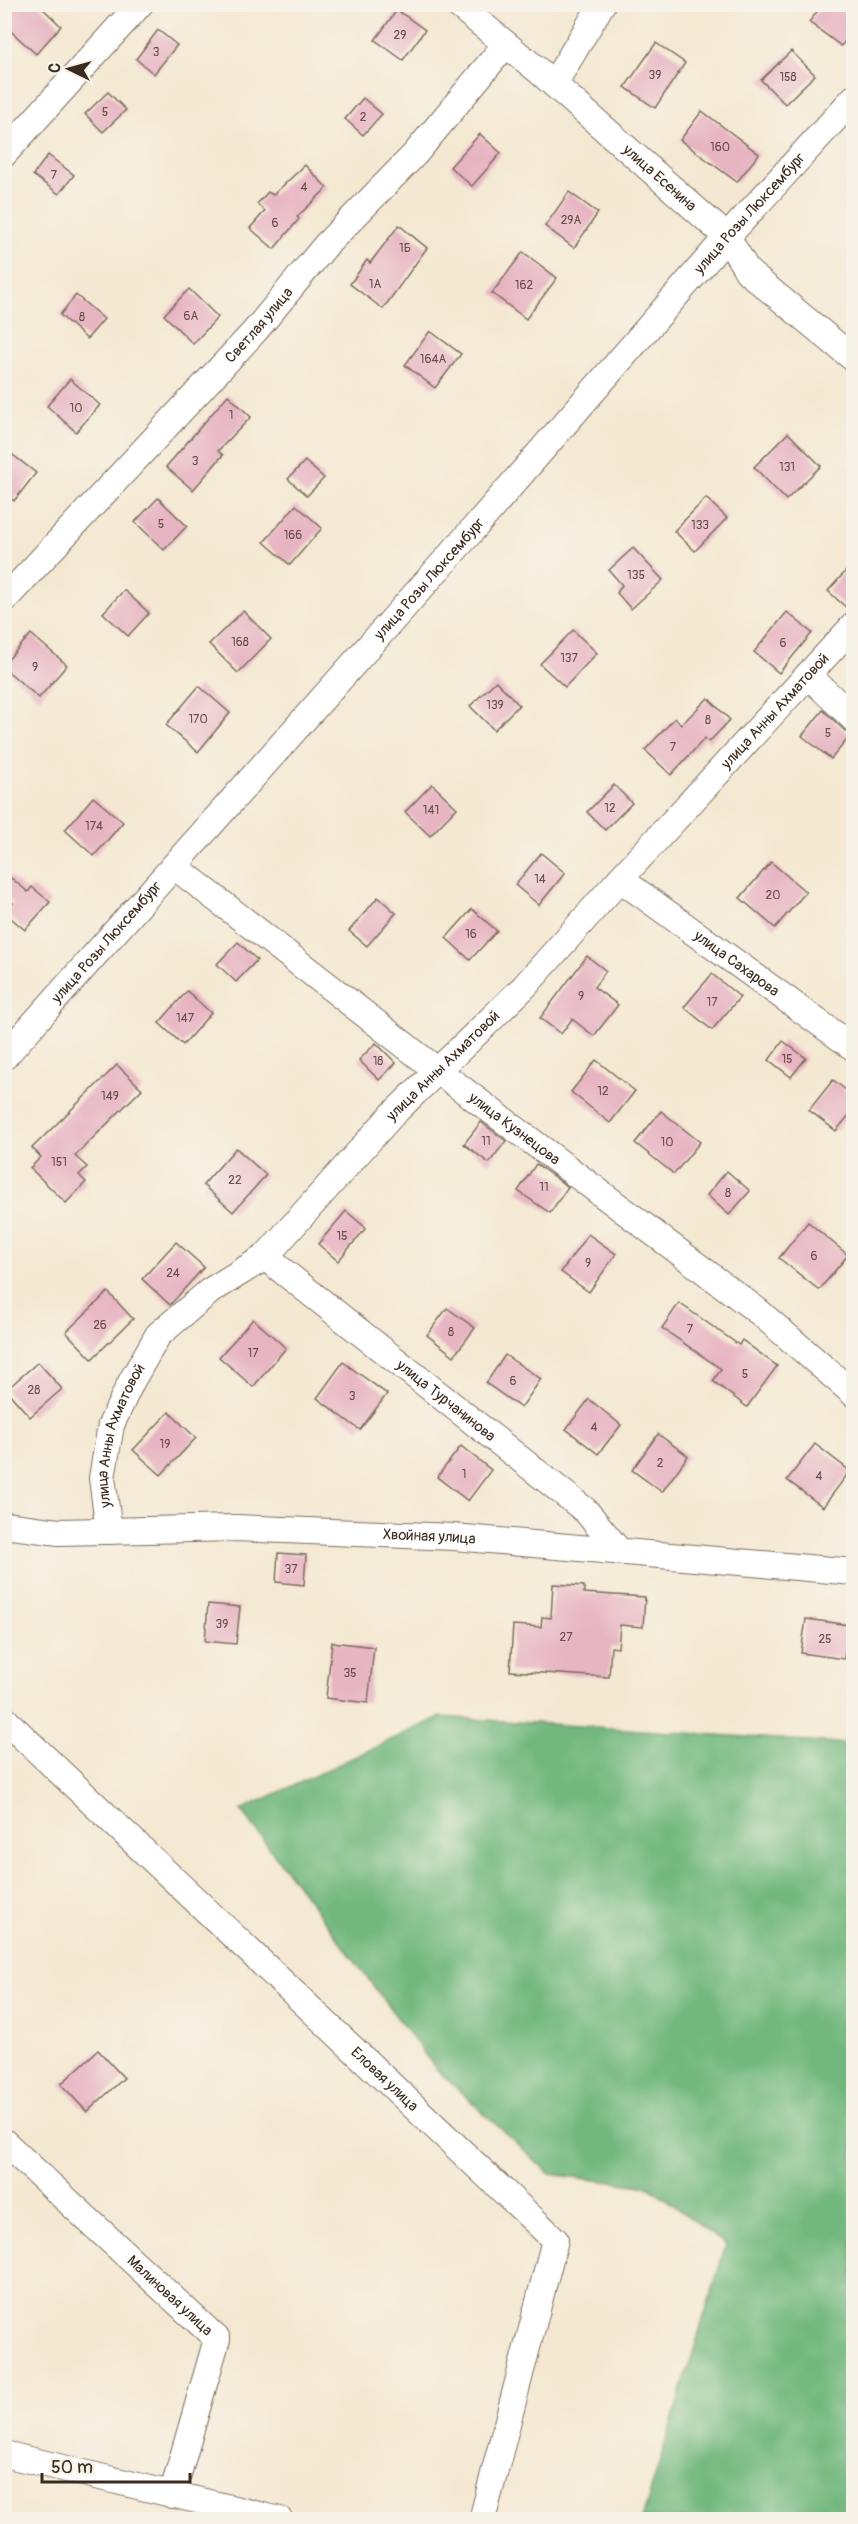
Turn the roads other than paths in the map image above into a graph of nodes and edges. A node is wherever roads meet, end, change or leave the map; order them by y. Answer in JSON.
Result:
{"nodes":[{"id":1,"x":140,"y":4,"type":"edge"},
{"id":2,"x":457,"y":4,"type":"edge"},
{"id":3,"x":602,"y":4,"type":"edge"},
{"id":4,"x":506,"y":44,"type":"junction"},
{"id":5,"x":554,"y":84,"type":"junction"},
{"id":6,"x":854,"y":98,"type":"edge"},
{"id":7,"x":4,"y":154,"type":"edge"},
{"id":8,"x":727,"y":237,"type":"junction"},
{"id":9,"x":854,"y":359,"type":"edge"},
{"id":10,"x":4,"y":600,"type":"edge"},
{"id":11,"x":854,"y":625,"type":"edge"},
{"id":12,"x":808,"y":675,"type":"junction"},
{"id":13,"x":854,"y":719,"type":"edge"},
{"id":14,"x":174,"y":866,"type":"junction"},
{"id":15,"x":620,"y":879,"type":"junction"},
{"id":16,"x":10,"y":1045,"type":"edge"},
{"id":17,"x":854,"y":1048,"type":"edge"},
{"id":18,"x":438,"y":1071,"type":"junction"},
{"id":19,"x":265,"y":1257,"type":"junction"},
{"id":20,"x":854,"y":1394,"type":"edge"},
{"id":21,"x":4,"y":1525,"type":"edge"},
{"id":22,"x":109,"y":1531,"type":"junction"},
{"id":23,"x":619,"y":1551,"type":"junction"},
{"id":24,"x":854,"y":1572,"type":"edge"},
{"id":25,"x":4,"y":1719,"type":"edge"},
{"id":26,"x":4,"y":2142,"type":"edge"},
{"id":27,"x":4,"y":2454,"type":"edge"},
{"id":28,"x":172,"y":2495,"type":"junction"},
{"id":29,"x":280,"y":2520,"type":"edge"},
{"id":30,"x":482,"y":2520,"type":"edge"}],
"edges":[{"from":1,"to":7,"type":"street"},
{"from":2,"to":4,"type":"street","name":"улица Есенина"},
{"from":3,"to":5,"type":"street"},
{"from":4,"to":5,"type":"street","name":"улица Есенина"},
{"from":4,"to":10,"type":"street","name":"Светлая улица"},
{"from":5,"to":8,"type":"street","name":"улица Есенина"},
{"from":6,"to":8,"type":"street","name":"улица Розы Люксембург"},
{"from":8,"to":9,"type":"street","name":"улица Есенина"},
{"from":8,"to":14,"type":"street","name":"улица Розы Люксембург"},
{"from":11,"to":12,"type":"street","name":"улица Анны Ахматовой"},
{"from":12,"to":13,"type":"street"},
{"from":12,"to":15,"type":"street","name":"улица Анны Ахматовой"},
{"from":14,"to":16,"type":"street","name":"улица Розы Люксембург"},
{"from":14,"to":18,"type":"street","name":"улица Кузнецова"},
{"from":15,"to":17,"type":"street","name":"улица Сахарова"},
{"from":15,"to":18,"type":"street","name":"улица Анны Ахматовой"},
{"from":18,"to":19,"type":"street","name":"улица Анны Ахматовой"},
{"from":18,"to":20,"type":"street","name":"улица Кузнецова"},
{"from":19,"to":22,"type":"street","name":"улица Анны Ахматовой"},
{"from":19,"to":23,"type":"street","name":"улица Турчанинова"},
{"from":21,"to":22,"type":"street","name":"Хвойная улица"},
{"from":22,"to":23,"type":"street","name":"Хвойная улица"},
{"from":23,"to":24,"type":"street","name":"Хвойная улица"},
{"from":25,"to":30,"type":"street","name":"Еловая улица"},
{"from":26,"to":28,"type":"street","name":"Малиновая улица"},
{"from":27,"to":28,"type":"street"},
{"from":28,"to":29,"type":"street"}]}
